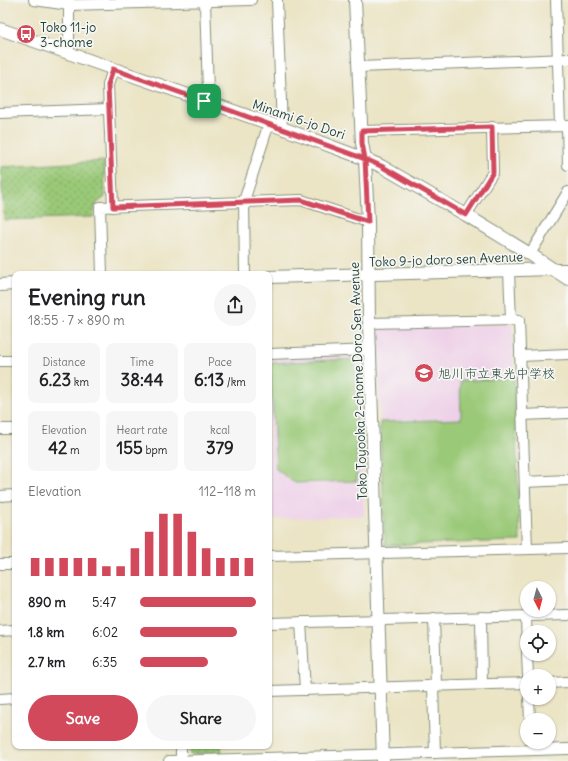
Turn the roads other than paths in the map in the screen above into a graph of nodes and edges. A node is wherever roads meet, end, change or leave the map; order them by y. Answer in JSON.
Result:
{"nodes":[{"id":1,"x":34,"y":0,"type":"edge"},
{"id":2,"x":251,"y":0,"type":"edge"},
{"id":3,"x":277,"y":0,"type":"edge"},
{"id":4,"x":355,"y":0,"type":"edge"},
{"id":5,"x":556,"y":0,"type":"edge"},
{"id":6,"x":165,"y":1,"type":"edge"},
{"id":7,"x":220,"y":1,"type":"edge"},
{"id":8,"x":205,"y":2,"type":"junction"},
{"id":9,"x":69,"y":3,"type":"edge"},
{"id":10,"x":0,"y":29,"type":"edge"},
{"id":11,"x":69,"y":54,"type":"junction"},
{"id":12,"x":557,"y":59,"type":"junction"},
{"id":13,"x":568,"y":59,"type":"edge"},
{"id":14,"x":359,"y":67,"type":"junction"},
{"id":15,"x":113,"y":69,"type":"junction"},
{"id":16,"x":204,"y":101,"type":"junction"},
{"id":17,"x":109,"y":109,"type":"junction"},
{"id":18,"x":0,"y":113,"type":"edge"},
{"id":19,"x":269,"y":124,"type":"junction"},
{"id":20,"x":565,"y":126,"type":"edge"},
{"id":21,"x":492,"y":127,"type":"junction"},
{"id":22,"x":282,"y":128,"type":"junction"},
{"id":23,"x":362,"y":131,"type":"junction"},
{"id":24,"x":365,"y":159,"type":"junction"},
{"id":25,"x":568,"y":166,"type":"edge"},
{"id":26,"x":568,"y":192,"type":"edge"},
{"id":27,"x":244,"y":201,"type":"junction"},
{"id":28,"x":113,"y":207,"type":"junction"},
{"id":29,"x":466,"y":215,"type":"junction"},
{"id":30,"x":368,"y":222,"type":"junction"},
{"id":31,"x":530,"y":254,"type":"junction"},
{"id":32,"x":553,"y":269,"type":"junction"},
{"id":33,"x":568,"y":269,"type":"edge"},
{"id":34,"x":102,"y":271,"type":"edge"},
{"id":35,"x":245,"y":271,"type":"edge"},
{"id":36,"x":509,"y":271,"type":"junction"},
{"id":37,"x":369,"y":275,"type":"junction"},
{"id":38,"x":272,"y":277,"type":"edge"},
{"id":39,"x":568,"y":279,"type":"edge"},
{"id":40,"x":12,"y":284,"type":"edge"},
{"id":41,"x":0,"y":285,"type":"edge"},
{"id":42,"x":511,"y":320,"type":"junction"},
{"id":43,"x":369,"y":323,"type":"junction"},
{"id":44,"x":371,"y":350,"type":"junction"},
{"id":45,"x":272,"y":354,"type":"edge"},
{"id":46,"x":568,"y":354,"type":"edge"},
{"id":47,"x":520,"y":356,"type":"junction"},
{"id":48,"x":0,"y":361,"type":"edge"},
{"id":49,"x":12,"y":361,"type":"edge"},
{"id":50,"x":568,"y":413,"type":"edge"},
{"id":51,"x":523,"y":415,"type":"junction"},
{"id":52,"x":12,"y":428,"type":"edge"},
{"id":53,"x":0,"y":429,"type":"edge"},
{"id":54,"x":568,"y":480,"type":"edge"},
{"id":55,"x":526,"y":482,"type":"junction"},
{"id":56,"x":12,"y":495,"type":"edge"},
{"id":57,"x":0,"y":496,"type":"edge"},
{"id":58,"x":568,"y":548,"type":"edge"},
{"id":59,"x":527,"y":549,"type":"junction"},
{"id":60,"x":377,"y":553,"type":"junction"},
{"id":61,"x":272,"y":556,"type":"edge"},
{"id":62,"x":0,"y":564,"type":"edge"},
{"id":63,"x":12,"y":564,"type":"edge"},
{"id":64,"x":556,"y":615,"type":"edge"},
{"id":65,"x":568,"y":615,"type":"edge"},
{"id":66,"x":520,"y":616,"type":"edge"},
{"id":67,"x":480,"y":617,"type":"junction"},
{"id":68,"x":434,"y":618,"type":"junction"},
{"id":69,"x":379,"y":620,"type":"junction"},
{"id":70,"x":301,"y":622,"type":"junction"},
{"id":71,"x":272,"y":623,"type":"edge"},
{"id":72,"x":12,"y":630,"type":"edge"},
{"id":73,"x":0,"y":631,"type":"edge"},
{"id":74,"x":568,"y":682,"type":"edge"},
{"id":75,"x":520,"y":683,"type":"edge"},
{"id":76,"x":556,"y":683,"type":"edge"},
{"id":77,"x":482,"y":684,"type":"junction"},
{"id":78,"x":435,"y":686,"type":"junction"},
{"id":79,"x":381,"y":687,"type":"junction"},
{"id":80,"x":305,"y":690,"type":"junction"},
{"id":81,"x":272,"y":691,"type":"edge"},
{"id":82,"x":12,"y":698,"type":"edge"},
{"id":83,"x":0,"y":699,"type":"edge"},
{"id":84,"x":520,"y":747,"type":"edge"},
{"id":85,"x":556,"y":748,"type":"edge"},
{"id":86,"x":181,"y":749,"type":"edge"},
{"id":87,"x":568,"y":749,"type":"edge"},
{"id":88,"x":435,"y":753,"type":"junction"},
{"id":89,"x":383,"y":758,"type":"edge"},
{"id":90,"x":297,"y":759,"type":"edge"},
{"id":91,"x":334,"y":759,"type":"edge"},
{"id":92,"x":225,"y":760,"type":"edge"},
{"id":93,"x":261,"y":760,"type":"edge"},
{"id":94,"x":169,"y":761,"type":"edge"},
{"id":95,"x":181,"y":761,"type":"edge"}],
"edges":[{"from":1,"to":9,"type":"street"},
{"from":2,"to":7,"type":"street"},
{"from":3,"to":22,"type":"street"},
{"from":4,"to":14,"type":"street","name":"Toko Toyooka 2-chome Doro Sen Avenue"},
{"from":5,"to":12,"type":"street"},
{"from":6,"to":8,"type":"street"},
{"from":6,"to":9,"type":"street"},
{"from":7,"to":8,"type":"street"},
{"from":8,"to":16,"type":"street"},
{"from":9,"to":11,"type":"street"},
{"from":10,"to":11,"type":"street","name":"Minami 6-jo Dori"},
{"from":11,"to":15,"type":"street","name":"Minami 6-jo Dori"},
{"from":12,"to":13,"type":"street"},
{"from":12,"to":14,"type":"street"},
{"from":12,"to":20,"type":"street"},
{"from":14,"to":23,"type":"street","name":"Toko Toyooka 2-chome Doro Sen Avenue"},
{"from":15,"to":16,"type":"street","name":"Minami 6-jo Dori"},
{"from":15,"to":17,"type":"street"},
{"from":16,"to":19,"type":"street","name":"Minami 6-jo Dori"},
{"from":17,"to":18,"type":"street"},
{"from":17,"to":28,"type":"street"},
{"from":19,"to":22,"type":"street","name":"Minami 6-jo Dori"},
{"from":19,"to":27,"type":"street"},
{"from":20,"to":21,"type":"street"},
{"from":20,"to":25,"type":"street"},
{"from":21,"to":23,"type":"street"},
{"from":21,"to":29,"type":"street"},
{"from":22,"to":24,"type":"street","name":"Minami 6-jo Dori"},
{"from":23,"to":24,"type":"street","name":"Toko Toyooka 2-chome Doro Sen Avenue"},
{"from":24,"to":29,"type":"street","name":"Minami 6-jo Dori"},
{"from":24,"to":30,"type":"street","name":"Toko Toyooka 2-chome Doro Sen Avenue"},
{"from":26,"to":31,"type":"street"},
{"from":27,"to":28,"type":"street"},
{"from":27,"to":30,"type":"street"},
{"from":27,"to":35,"type":"street"},
{"from":28,"to":34,"type":"street"},
{"from":29,"to":31,"type":"street","name":"Minami 6-jo Dori"},
{"from":30,"to":37,"type":"street","name":"Toko Toyooka 2-chome Doro Sen Avenue"},
{"from":31,"to":32,"type":"street","name":"Minami 6-jo Dori"},
{"from":32,"to":33,"type":"street"},
{"from":32,"to":36,"type":"street","name":"Toko 9-jo doro sen Avenue"},
{"from":32,"to":39,"type":"street","name":"Minami 6-jo Dori"},
{"from":36,"to":37,"type":"street","name":"Toko 9-jo doro sen Avenue"},
{"from":36,"to":42,"type":"street"},
{"from":37,"to":38,"type":"street","name":"Toko 9-jo doro sen Avenue"},
{"from":37,"to":43,"type":"street","name":"Toko Toyooka 2-chome Doro Sen Avenue"},
{"from":40,"to":41,"type":"street"},
{"from":42,"to":43,"type":"street"},
{"from":42,"to":47,"type":"street"},
{"from":43,"to":44,"type":"street","name":"Toko Toyooka 2-chome Doro Sen Avenue"},
{"from":44,"to":45,"type":"street"},
{"from":44,"to":60,"type":"street","name":"Toko Toyooka 2-chome Doro Sen Avenue"},
{"from":46,"to":47,"type":"street"},
{"from":47,"to":51,"type":"street"},
{"from":48,"to":49,"type":"street"},
{"from":50,"to":51,"type":"street"},
{"from":51,"to":55,"type":"street"},
{"from":52,"to":53,"type":"street"},
{"from":54,"to":55,"type":"street"},
{"from":55,"to":59,"type":"street"},
{"from":56,"to":57,"type":"street"},
{"from":58,"to":59,"type":"street"},
{"from":59,"to":60,"type":"street"},
{"from":60,"to":61,"type":"street"},
{"from":60,"to":69,"type":"street","name":"Toko Toyooka 2-chome Doro Sen Avenue"},
{"from":62,"to":63,"type":"street"},
{"from":64,"to":65,"type":"street"},
{"from":66,"to":67,"type":"street"},
{"from":67,"to":68,"type":"street"},
{"from":67,"to":77,"type":"street"},
{"from":68,"to":69,"type":"street"},
{"from":68,"to":78,"type":"street"},
{"from":69,"to":70,"type":"street"},
{"from":69,"to":79,"type":"street","name":"Toko Toyooka 2-chome Doro Sen Avenue"},
{"from":70,"to":71,"type":"street"},
{"from":70,"to":80,"type":"street"},
{"from":72,"to":73,"type":"street"},
{"from":74,"to":76,"type":"street"},
{"from":75,"to":77,"type":"street"},
{"from":77,"to":78,"type":"street"},
{"from":78,"to":79,"type":"street"},
{"from":78,"to":88,"type":"street"},
{"from":79,"to":80,"type":"street"},
{"from":79,"to":89,"type":"street","name":"Toko Toyooka 2-chome Doro Sen Avenue"},
{"from":80,"to":81,"type":"street"},
{"from":82,"to":83,"type":"street"},
{"from":84,"to":88,"type":"street"},
{"from":85,"to":87,"type":"street"},
{"from":86,"to":95,"type":"street"},
{"from":88,"to":89,"type":"street"},
{"from":89,"to":91,"type":"street"},
{"from":90,"to":91,"type":"street"},
{"from":90,"to":93,"type":"street"},
{"from":92,"to":93,"type":"street"},
{"from":92,"to":95,"type":"street"},
{"from":94,"to":95,"type":"street"}]}
